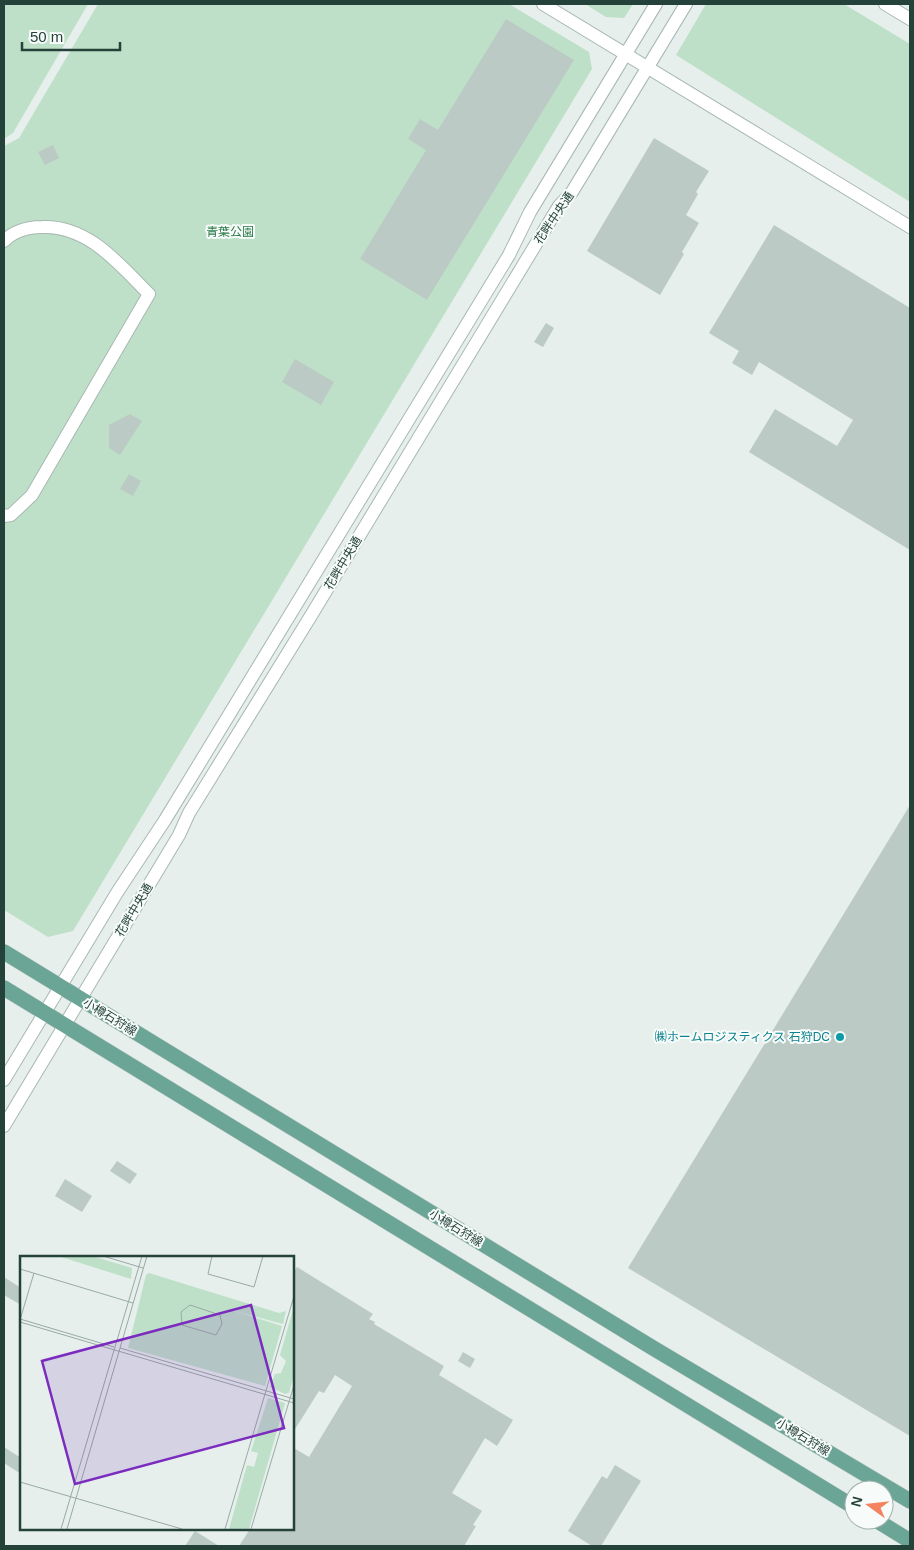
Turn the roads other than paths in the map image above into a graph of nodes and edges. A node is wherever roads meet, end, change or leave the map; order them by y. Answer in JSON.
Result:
{"nodes":[{"id":1,"x":543,"y":4,"type":"edge"},
{"id":2,"x":656,"y":4,"type":"edge"},
{"id":3,"x":686,"y":4,"type":"edge"},
{"id":4,"x":885,"y":4,"type":"edge"},
{"id":5,"x":910,"y":19,"type":"edge"},
{"id":6,"x":626,"y":54,"type":"junction"},
{"id":7,"x":648,"y":67,"type":"junction"},
{"id":8,"x":910,"y":227,"type":"edge"},
{"id":9,"x":4,"y":241,"type":"edge"},
{"id":10,"x":4,"y":516,"type":"edge"},
{"id":11,"x":4,"y":952,"type":"edge"},
{"id":12,"x":60,"y":986,"type":"junction"},
{"id":13,"x":4,"y":988,"type":"edge"},
{"id":14,"x":81,"y":999,"type":"junction"},
{"id":15,"x":44,"y":1012,"type":"junction"},
{"id":16,"x":64,"y":1026,"type":"junction"},
{"id":17,"x":4,"y":1080,"type":"edge"},
{"id":18,"x":4,"y":1126,"type":"edge"},
{"id":19,"x":844,"y":1501,"type":"edge"},
{"id":20,"x":910,"y":1501,"type":"edge"},
{"id":21,"x":892,"y":1530,"type":"edge"},
{"id":22,"x":910,"y":1541,"type":"edge"}],
"edges":[{"from":1,"to":6,"type":"street"},
{"from":2,"to":6,"type":"street","name":"花畔中央通"},
{"from":3,"to":7,"type":"street","name":"花畔中央通"},
{"from":4,"to":5,"type":"street"},
{"from":6,"to":7,"type":"street"},
{"from":6,"to":12,"type":"street","name":"花畔中央通"},
{"from":7,"to":8,"type":"street"},
{"from":7,"to":14,"type":"street","name":"花畔中央通"},
{"from":9,"to":10,"type":"street"},
{"from":11,"to":12,"type":"main road","name":"小樽石狩線"},
{"from":12,"to":14,"type":"main road","name":"小樽石狩線"},
{"from":12,"to":15,"type":"street","name":"花畔中央通"},
{"from":13,"to":15,"type":"main road"},
{"from":14,"to":16,"type":"street","name":"花畔中央通"},
{"from":14,"to":20,"type":"main road","name":"小樽石狩線"},
{"from":15,"to":16,"type":"main road"},
{"from":15,"to":17,"type":"street","name":"花畔中央通"},
{"from":16,"to":18,"type":"street","name":"花畔中央通"},
{"from":16,"to":19,"type":"main road"},
{"from":21,"to":22,"type":"main road"}]}
